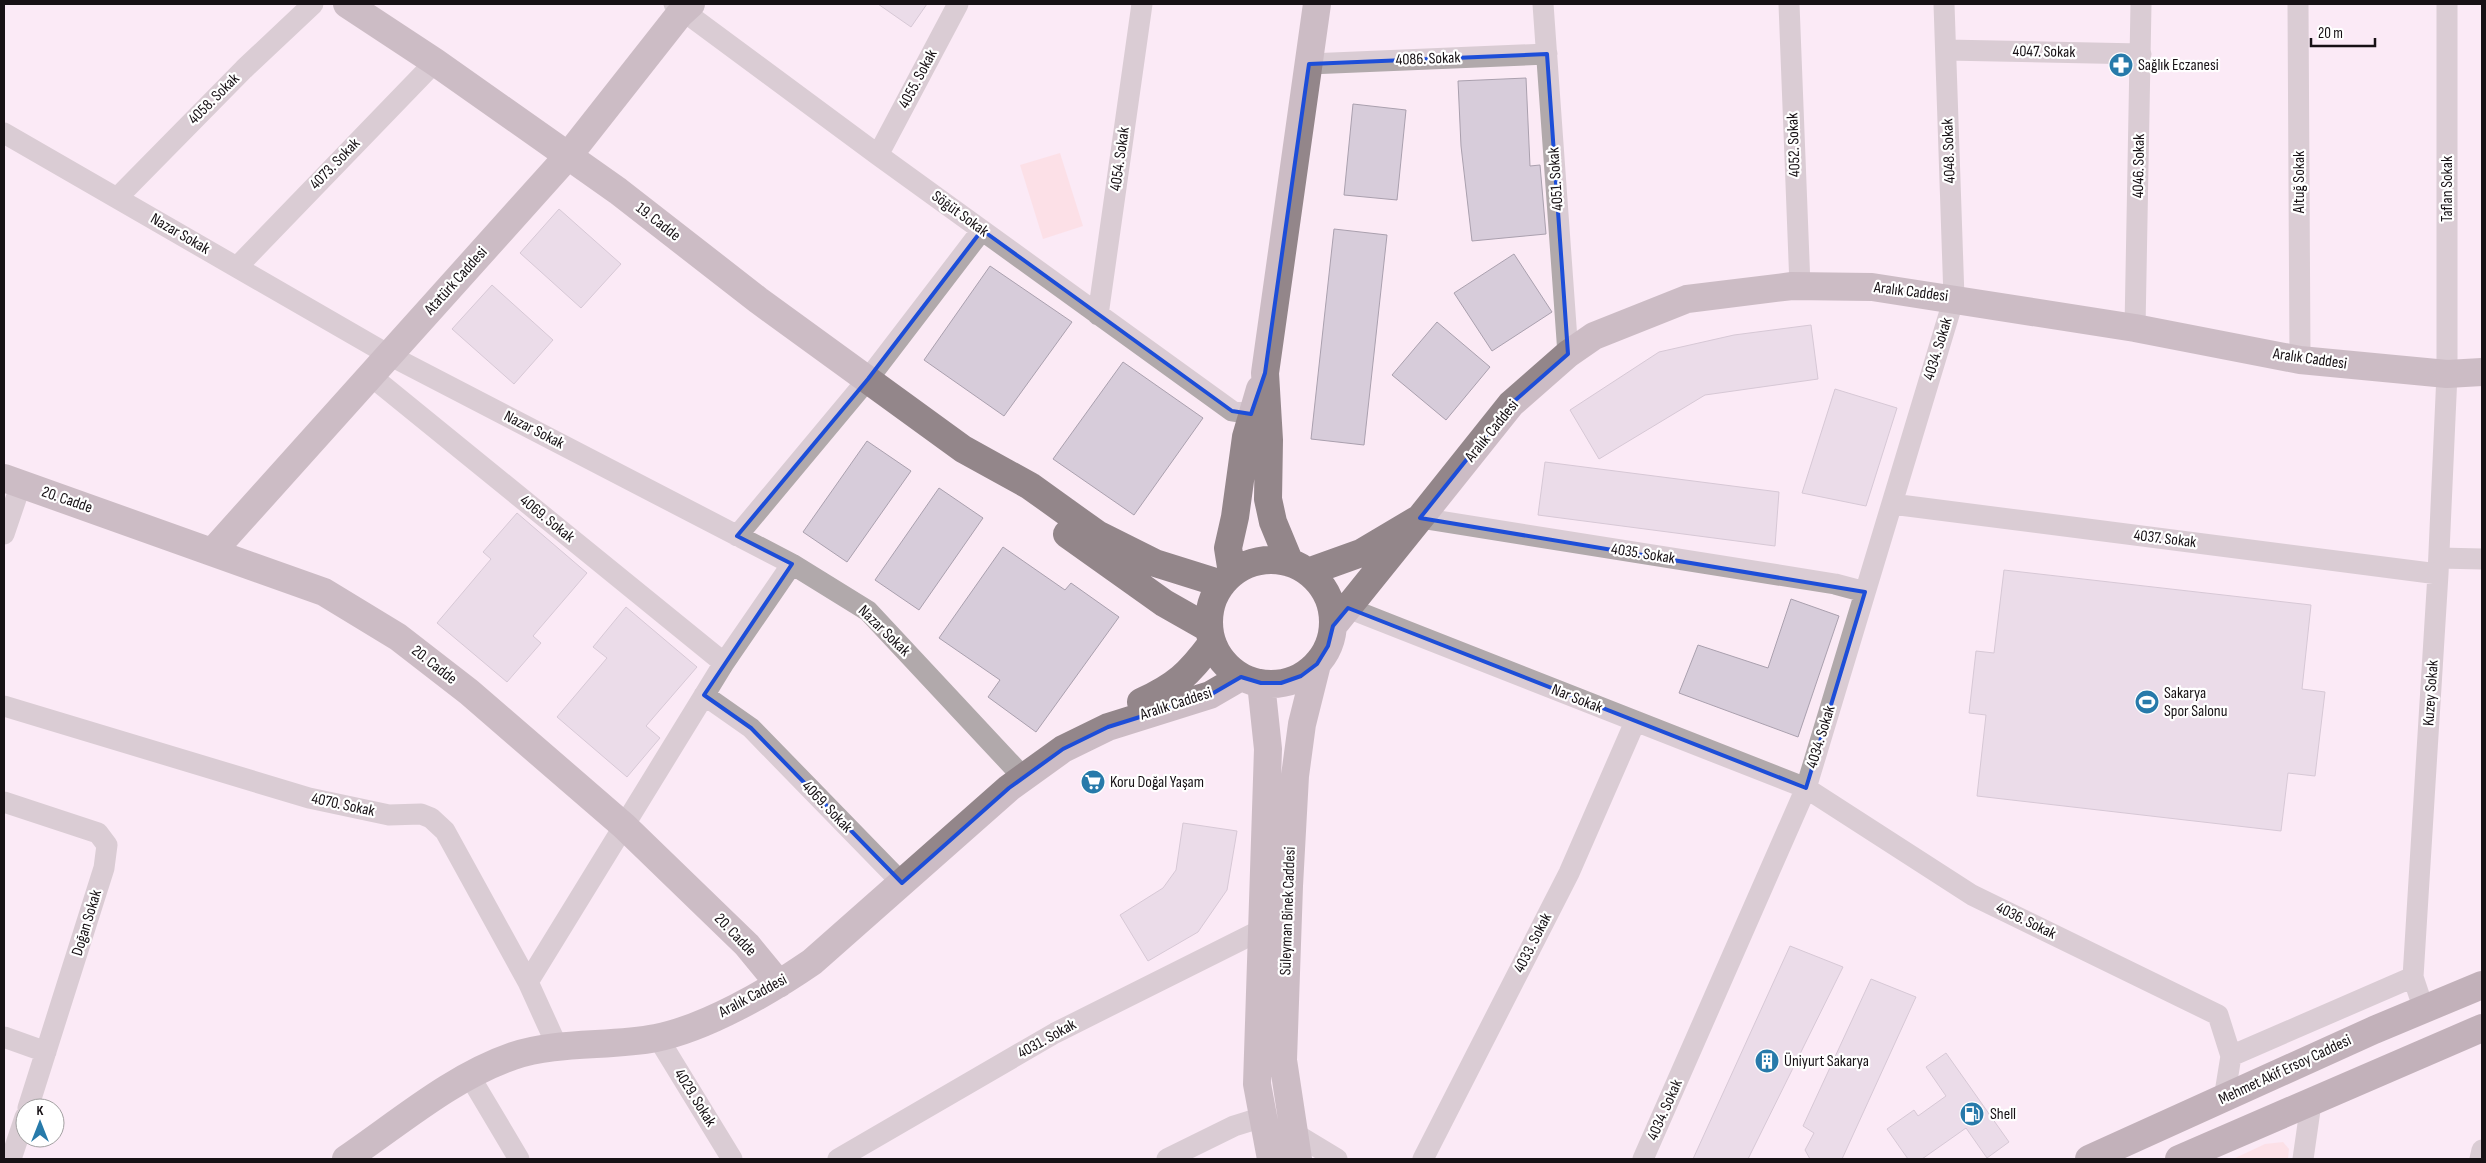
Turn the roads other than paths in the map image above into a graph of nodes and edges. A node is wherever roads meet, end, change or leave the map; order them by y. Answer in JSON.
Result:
{"nodes":[{"id":1,"x":313,"y":4,"type":"edge"},
{"id":2,"x":347,"y":4,"type":"edge"},
{"id":3,"x":958,"y":4,"type":"edge"},
{"id":4,"x":1142,"y":4,"type":"edge"},
{"id":5,"x":1317,"y":4,"type":"edge"},
{"id":6,"x":1543,"y":4,"type":"edge"},
{"id":7,"x":1789,"y":4,"type":"edge"},
{"id":8,"x":1944,"y":4,"type":"edge"},
{"id":9,"x":2141,"y":4,"type":"edge"},
{"id":10,"x":2298,"y":4,"type":"edge"},
{"id":11,"x":2447,"y":4,"type":"edge"},
{"id":12,"x":683,"y":6,"type":"edge"},
{"id":13,"x":1946,"y":50,"type":"junction"},
{"id":14,"x":1547,"y":54,"type":"junction"},
{"id":15,"x":2141,"y":54,"type":"junction"},
{"id":16,"x":435,"y":62,"type":"junction"},
{"id":17,"x":1309,"y":64,"type":"junction"},
{"id":18,"x":4,"y":133,"type":"edge"},
{"id":19,"x":878,"y":155,"type":"junction"},
{"id":20,"x":568,"y":156,"type":"junction"},
{"id":21,"x":116,"y":198,"type":"junction"},
{"id":22,"x":982,"y":230,"type":"junction"},
{"id":23,"x":236,"y":267,"type":"junction"},
{"id":24,"x":1800,"y":286,"type":"junction"},
{"id":25,"x":1954,"y":298,"type":"junction"},
{"id":26,"x":1098,"y":315,"type":"junction"},
{"id":27,"x":2135,"y":328,"type":"junction"},
{"id":28,"x":1568,"y":354,"type":"junction"},
{"id":29,"x":389,"y":355,"type":"junction"},
{"id":30,"x":2300,"y":360,"type":"junction"},
{"id":31,"x":2482,"y":372,"type":"edge"},
{"id":32,"x":1265,"y":373,"type":"junction"},
{"id":33,"x":2447,"y":374,"type":"junction"},
{"id":34,"x":371,"y":376,"type":"junction"},
{"id":35,"x":868,"y":380,"type":"junction"},
{"id":36,"x":1251,"y":414,"type":"junction"},
{"id":37,"x":963,"y":449,"type":"junction"},
{"id":38,"x":12,"y":481,"type":"edge"},
{"id":39,"x":1892,"y":504,"type":"junction"},
{"id":40,"x":1420,"y":518,"type":"junction"},
{"id":41,"x":4,"y":534,"type":"edge"},
{"id":42,"x":737,"y":536,"type":"junction"},
{"id":43,"x":213,"y":551,"type":"junction"},
{"id":44,"x":2482,"y":558,"type":"edge"},
{"id":45,"x":792,"y":564,"type":"junction"},
{"id":46,"x":2438,"y":566,"type":"junction"},
{"id":47,"x":1299,"y":567,"type":"junction"},
{"id":48,"x":1226,"y":579,"type":"junction"},
{"id":49,"x":1865,"y":592,"type":"junction"},
{"id":50,"x":1340,"y":617,"type":"junction"},
{"id":51,"x":1210,"y":635,"type":"junction"},
{"id":52,"x":724,"y":662,"type":"junction"},
{"id":53,"x":1317,"y":664,"type":"junction"},
{"id":54,"x":1251,"y":680,"type":"junction"},
{"id":55,"x":704,"y":694,"type":"junction"},
{"id":56,"x":4,"y":706,"type":"edge"},
{"id":57,"x":1635,"y":722,"type":"junction"},
{"id":58,"x":1108,"y":726,"type":"junction"},
{"id":59,"x":1024,"y":778,"type":"junction"},
{"id":60,"x":1806,"y":788,"type":"junction"},
{"id":61,"x":4,"y":802,"type":"edge"},
{"id":62,"x":624,"y":826,"type":"junction"},
{"id":63,"x":902,"y":883,"type":"junction"},
{"id":64,"x":1261,"y":930,"type":"junction"},
{"id":65,"x":2413,"y":976,"type":"junction"},
{"id":66,"x":528,"y":982,"type":"junction"},
{"id":67,"x":779,"y":984,"type":"junction"},
{"id":68,"x":2482,"y":985,"type":"edge"},
{"id":69,"x":2424,"y":1010,"type":"junction"},
{"id":70,"x":2482,"y":1028,"type":"edge"},
{"id":71,"x":4,"y":1037,"type":"edge"},
{"id":72,"x":658,"y":1038,"type":"junction"},
{"id":73,"x":558,"y":1048,"type":"junction"},
{"id":74,"x":46,"y":1052,"type":"junction"},
{"id":75,"x":2231,"y":1056,"type":"junction"},
{"id":76,"x":469,"y":1075,"type":"junction"},
{"id":77,"x":31,"y":1098,"type":"edge"},
{"id":78,"x":2224,"y":1098,"type":"junction"},
{"id":79,"x":2311,"y":1103,"type":"junction"},
{"id":80,"x":1263,"y":1117,"type":"junction"},
{"id":81,"x":1296,"y":1146,"type":"edge"},
{"id":82,"x":15,"y":1147,"type":"edge"},
{"id":83,"x":2482,"y":1150,"type":"edge"},
{"id":84,"x":11,"y":1159,"type":"edge"},
{"id":85,"x":346,"y":1159,"type":"edge"},
{"id":86,"x":519,"y":1159,"type":"edge"},
{"id":87,"x":732,"y":1159,"type":"edge"},
{"id":88,"x":838,"y":1159,"type":"edge"},
{"id":89,"x":1167,"y":1159,"type":"edge"},
{"id":90,"x":1271,"y":1159,"type":"edge"},
{"id":91,"x":1337,"y":1159,"type":"edge"},
{"id":92,"x":1423,"y":1159,"type":"edge"},
{"id":93,"x":1643,"y":1159,"type":"edge"},
{"id":94,"x":2089,"y":1159,"type":"edge"},
{"id":95,"x":2179,"y":1159,"type":"edge"},
{"id":96,"x":2303,"y":1159,"type":"edge"},
{"id":97,"x":2480,"y":1159,"type":"edge"}],
"edges":[{"from":1,"to":21,"type":"street","name":"4058. Sokak"},
{"from":2,"to":16,"type":"street","name":"19. Cadde"},
{"from":3,"to":19,"type":"street","name":"4055. Sokak"},
{"from":4,"to":26,"type":"street","name":"4054. Sokak"},
{"from":5,"to":17,"type":"street"},
{"from":6,"to":14,"type":"street","name":"4051. Sokak"},
{"from":7,"to":24,"type":"street","name":"4052. Sokak"},
{"from":8,"to":13,"type":"street","name":"4048. Sokak"},
{"from":9,"to":15,"type":"street","name":"4046. Sokak"},
{"from":10,"to":30,"type":"street","name":"Altuğ Sokak"},
{"from":11,"to":33,"type":"street","name":"Taflan Sokak"},
{"from":12,"to":19,"type":"street","name":"Söğüt Sokak"},
{"from":12,"to":20,"type":"street","name":"Atatürk Caddesi"},
{"from":13,"to":15,"type":"street","name":"4047. Sokak"},
{"from":13,"to":25,"type":"street","name":"4048. Sokak"},
{"from":14,"to":17,"type":"street","name":"4086. Sokak"},
{"from":14,"to":28,"type":"street","name":"4051. Sokak"},
{"from":15,"to":27,"type":"street","name":"4046. Sokak"},
{"from":16,"to":20,"type":"street","name":"19. Cadde"},
{"from":16,"to":23,"type":"street","name":"4073. Sokak"},
{"from":17,"to":32,"type":"street"},
{"from":18,"to":21,"type":"street","name":"Nazar Sokak"},
{"from":19,"to":22,"type":"street","name":"Söğüt Sokak"},
{"from":20,"to":29,"type":"street","name":"Atatürk Caddesi"},
{"from":20,"to":35,"type":"street","name":"19. Cadde"},
{"from":21,"to":23,"type":"street","name":"Nazar Sokak"},
{"from":22,"to":26,"type":"street","name":"Söğüt Sokak"},
{"from":22,"to":35,"type":"street"},
{"from":23,"to":29,"type":"street","name":"Nazar Sokak"},
{"from":24,"to":25,"type":"street","name":"Aralık Caddesi"},
{"from":24,"to":28,"type":"street","name":"Aralık Caddesi"},
{"from":25,"to":27,"type":"street","name":"Aralık Caddesi"},
{"from":25,"to":39,"type":"street","name":"4034. Sokak"},
{"from":26,"to":36,"type":"street","name":"Söğüt Sokak"},
{"from":27,"to":30,"type":"street","name":"Aralık Caddesi"},
{"from":28,"to":40,"type":"street","name":"Aralık Caddesi"},
{"from":29,"to":34,"type":"street","name":"Atatürk Caddesi"},
{"from":29,"to":42,"type":"street","name":"Nazar Sokak"},
{"from":30,"to":33,"type":"street","name":"Aralık Caddesi"},
{"from":31,"to":33,"type":"street","name":"Aralık Caddesi"},
{"from":32,"to":36,"type":"street"},
{"from":32,"to":47,"type":"street"},
{"from":33,"to":46,"type":"street","name":"Kuzey Sokak"},
{"from":34,"to":43,"type":"street","name":"Atatürk Caddesi"},
{"from":34,"to":52,"type":"street","name":"4069. Sokak"},
{"from":35,"to":37,"type":"street","name":"19. Cadde"},
{"from":35,"to":42,"type":"street"},
{"from":36,"to":48,"type":"street"},
{"from":37,"to":48,"type":"street"},
{"from":37,"to":51,"type":"street"},
{"from":38,"to":41,"type":"street"},
{"from":38,"to":43,"type":"street","name":"20. Cadde"},
{"from":39,"to":46,"type":"street","name":"4037. Sokak"},
{"from":39,"to":49,"type":"street","name":"4034. Sokak"},
{"from":40,"to":47,"type":"street"},
{"from":40,"to":49,"type":"street","name":"4035. Sokak"},
{"from":40,"to":50,"type":"street","name":"Aralık Caddesi"},
{"from":42,"to":45,"type":"street","name":"Nazar Sokak"},
{"from":43,"to":62,"type":"street","name":"20. Cadde"},
{"from":44,"to":46,"type":"street","name":"4037. Sokak"},
{"from":45,"to":52,"type":"street"},
{"from":45,"to":59,"type":"street","name":"Nazar Sokak"},
{"from":46,"to":65,"type":"street","name":"Kuzey Sokak"},
{"from":47,"to":48,"type":"street"},
{"from":47,"to":50,"type":"street"},
{"from":48,"to":51,"type":"street"},
{"from":49,"to":60,"type":"street","name":"4034. Sokak"},
{"from":50,"to":53,"type":"street"},
{"from":50,"to":57,"type":"street","name":"Nar Sokak"},
{"from":51,"to":54,"type":"street"},
{"from":51,"to":58,"type":"street","name":"Aralık Caddesi"},
{"from":52,"to":55,"type":"street"},
{"from":53,"to":54,"type":"street"},
{"from":53,"to":81,"type":"street","name":"Süleyman Binek Caddesi"},
{"from":54,"to":58,"type":"street","name":"Aralık Caddesi"},
{"from":54,"to":64,"type":"street","name":"Süleyman Binek Caddesi"},
{"from":55,"to":62,"type":"street"},
{"from":55,"to":63,"type":"street","name":"4069. Sokak"},
{"from":56,"to":66,"type":"street","name":"4070. Sokak"},
{"from":57,"to":60,"type":"street","name":"Nar Sokak"},
{"from":57,"to":92,"type":"street","name":"4033. Sokak"},
{"from":58,"to":59,"type":"street","name":"Aralık Caddesi"},
{"from":59,"to":63,"type":"street","name":"Aralık Caddesi"},
{"from":60,"to":75,"type":"street","name":"4036. Sokak"},
{"from":60,"to":93,"type":"street","name":"4034. Sokak"},
{"from":61,"to":74,"type":"street","name":"Doğan Sokak"},
{"from":62,"to":66,"type":"street"},
{"from":62,"to":67,"type":"street","name":"20. Cadde"},
{"from":63,"to":67,"type":"street","name":"Aralık Caddesi"},
{"from":64,"to":80,"type":"street","name":"Süleyman Binek Caddesi"},
{"from":64,"to":88,"type":"street","name":"4031. Sokak"},
{"from":65,"to":69,"type":"street","name":"Kuzey Sokak"},
{"from":65,"to":75,"type":"street"},
{"from":66,"to":73,"type":"street","name":"4070. Sokak"},
{"from":67,"to":72,"type":"street","name":"Aralık Caddesi"},
{"from":68,"to":69,"type":"main road","name":"Mehmet Akif Ersoy Caddesi"},
{"from":69,"to":78,"type":"main road","name":"Mehmet Akif Ersoy Caddesi"},
{"from":70,"to":79,"type":"main road"},
{"from":71,"to":74,"type":"street"},
{"from":72,"to":73,"type":"street","name":"Aralık Caddesi"},
{"from":72,"to":87,"type":"street","name":"4029. Sokak"},
{"from":73,"to":76,"type":"street","name":"Aralık Caddesi"},
{"from":74,"to":77,"type":"street","name":"Doğan Sokak"},
{"from":75,"to":78,"type":"street"},
{"from":76,"to":85,"type":"street","name":"Aralık Caddesi"},
{"from":76,"to":86,"type":"street"},
{"from":78,"to":94,"type":"main road","name":"Mehmet Akif Ersoy Caddesi"},
{"from":79,"to":95,"type":"main road"},
{"from":79,"to":96,"type":"street"},
{"from":80,"to":89,"type":"street"},
{"from":80,"to":90,"type":"street","name":"Süleyman Binek Caddesi"},
{"from":81,"to":91,"type":"street"},
{"from":82,"to":84,"type":"street"},
{"from":83,"to":97,"type":"street"}]}
